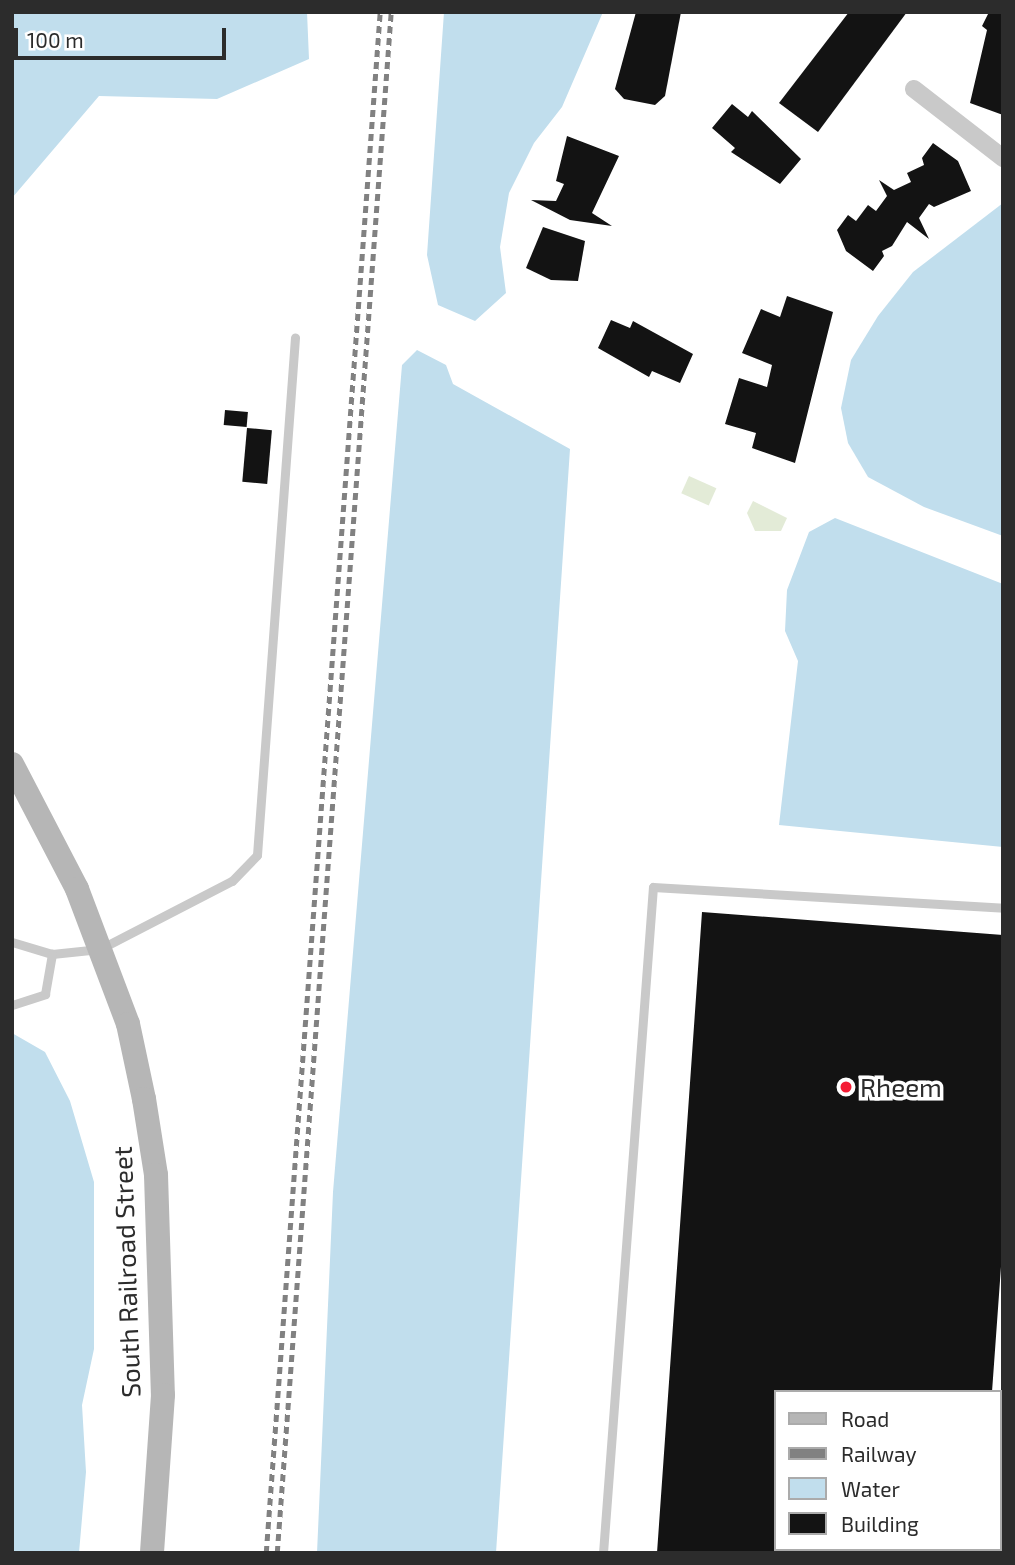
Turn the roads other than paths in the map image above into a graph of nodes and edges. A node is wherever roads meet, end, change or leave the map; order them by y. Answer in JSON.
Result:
{"nodes":[{"id":1,"x":915,"y":89,"type":"dead end"},
{"id":2,"x":1003,"y":158,"type":"edge"},
{"id":3,"x":295,"y":337,"type":"dead end"},
{"id":4,"x":12,"y":764,"type":"edge"},
{"id":5,"x":1003,"y":908,"type":"edge"},
{"id":6,"x":12,"y":942,"type":"edge"},
{"id":7,"x":100,"y":949,"type":"junction"},
{"id":8,"x":52,"y":954,"type":"junction"},
{"id":9,"x":12,"y":1005,"type":"edge"},
{"id":10,"x":152,"y":1553,"type":"edge"},
{"id":11,"x":603,"y":1553,"type":"edge"}],
"edges":[{"from":1,"to":2,"type":"street"},
{"from":3,"to":7,"type":"lane"},
{"from":4,"to":7,"type":"street","name":"South Railroad Street"},
{"from":5,"to":11,"type":"lane"},
{"from":6,"to":8,"type":"lane"},
{"from":7,"to":8,"type":"lane"},
{"from":7,"to":10,"type":"street","name":"South Railroad Street"},
{"from":8,"to":9,"type":"lane"}]}
